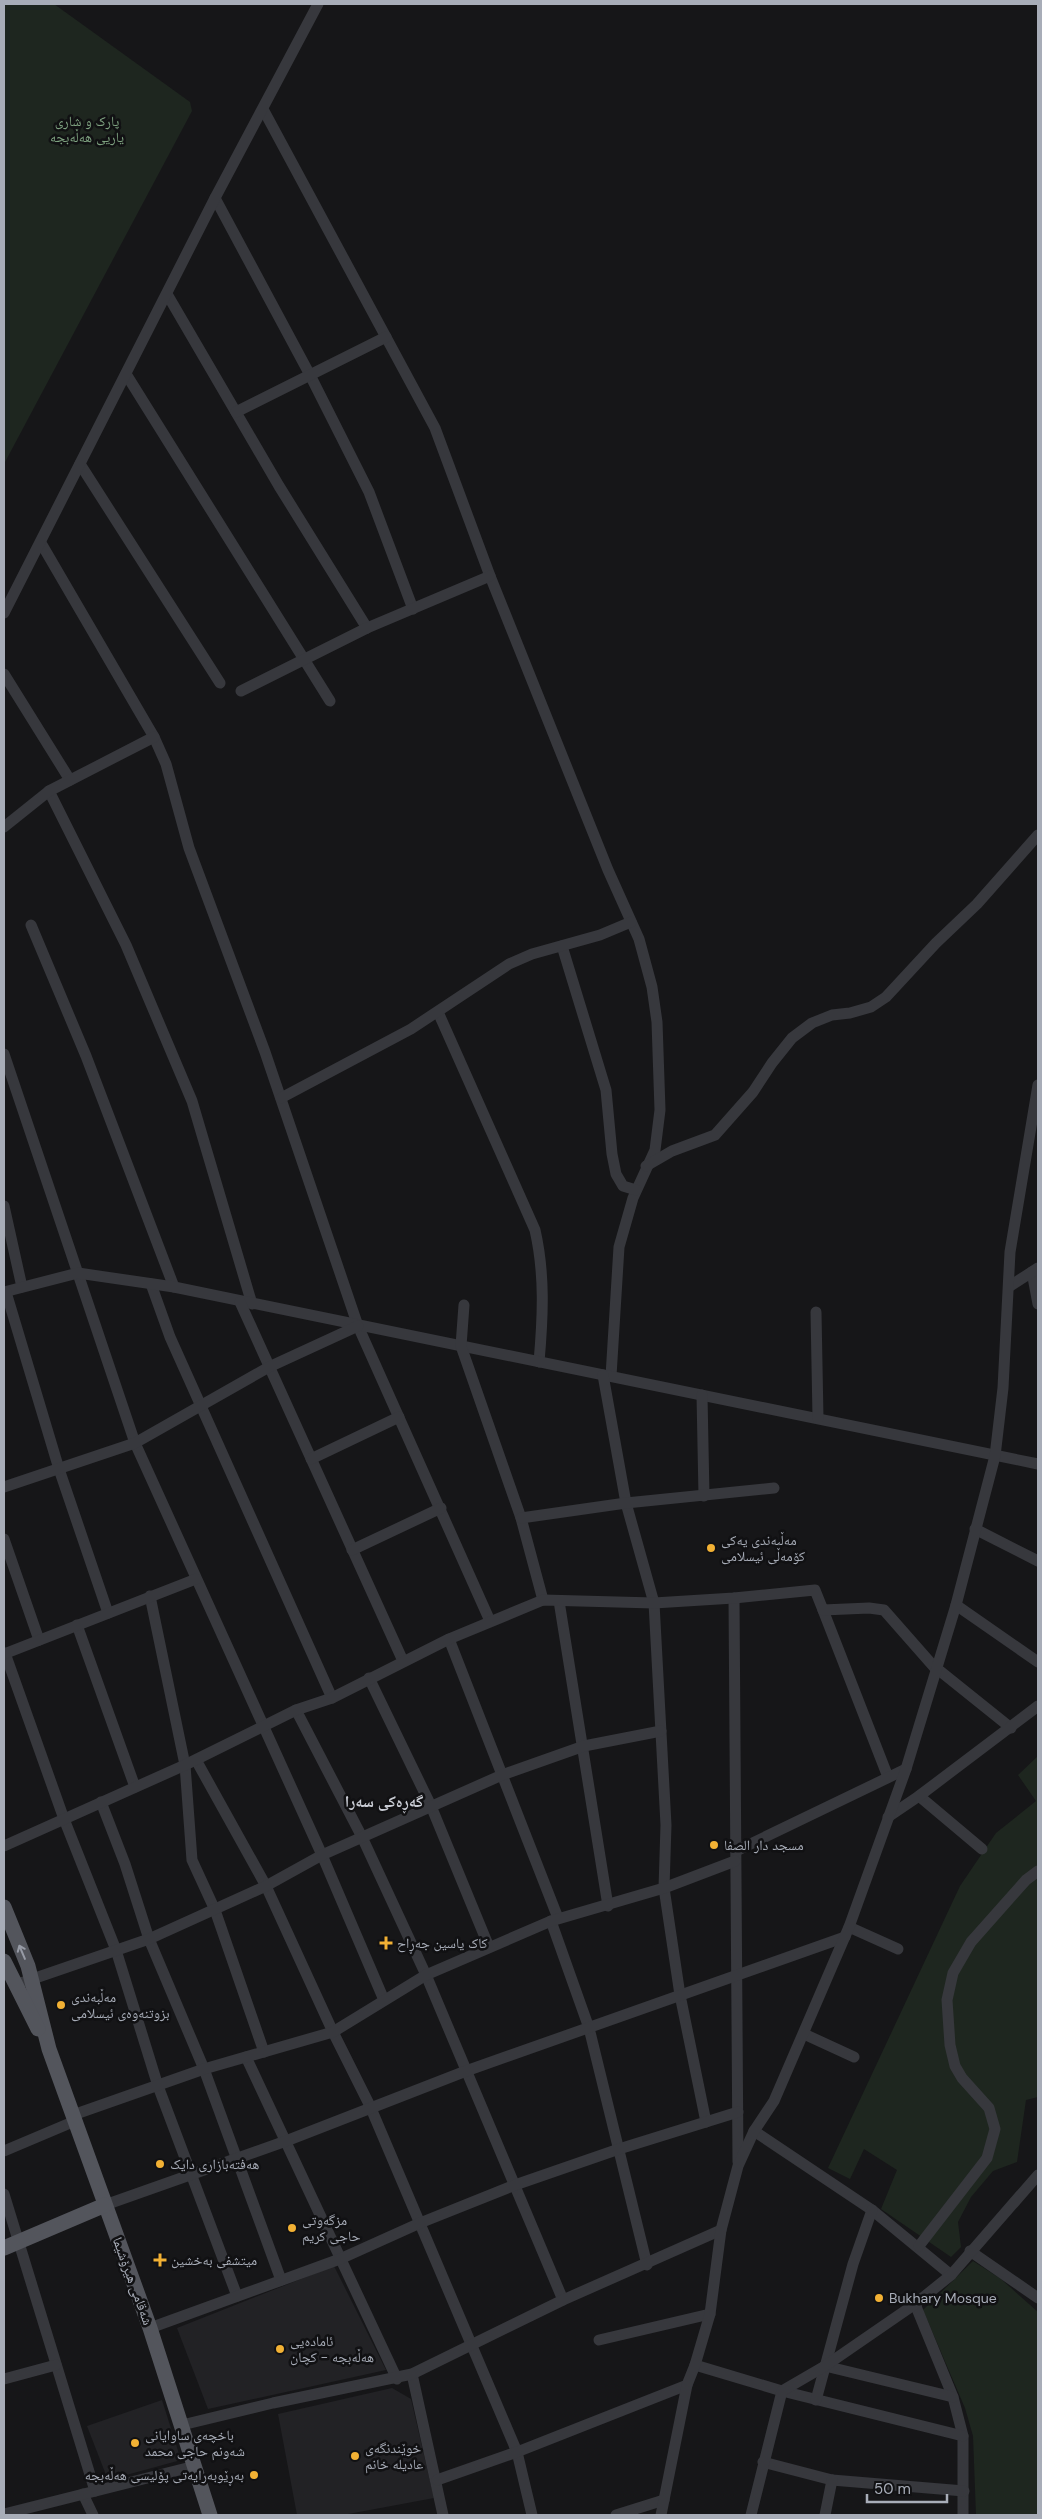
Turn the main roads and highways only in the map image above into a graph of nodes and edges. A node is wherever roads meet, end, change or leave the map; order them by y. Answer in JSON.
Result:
{"nodes":[{"id":1,"x":4,"y":1907,"type":"edge"},
{"id":2,"x":4,"y":1961,"type":"edge"},
{"id":3,"x":49,"y":2049,"type":"junction"},
{"id":4,"x":106,"y":2205,"type":"junction"},
{"id":5,"x":11,"y":2245,"type":"edge"},
{"id":6,"x":210,"y":2515,"type":"edge"}],
"edges":[{"from":3,"to":1,"type":"main road","one_way":true},
{"from":2,"to":3,"type":"main road"},
{"from":3,"to":4,"type":"main road","name":"شەقامی هیرۆشیما"},
{"from":4,"to":5,"type":"main road"},
{"from":4,"to":6,"type":"main road","name":"شەقامی هیرۆشیما"}]}
